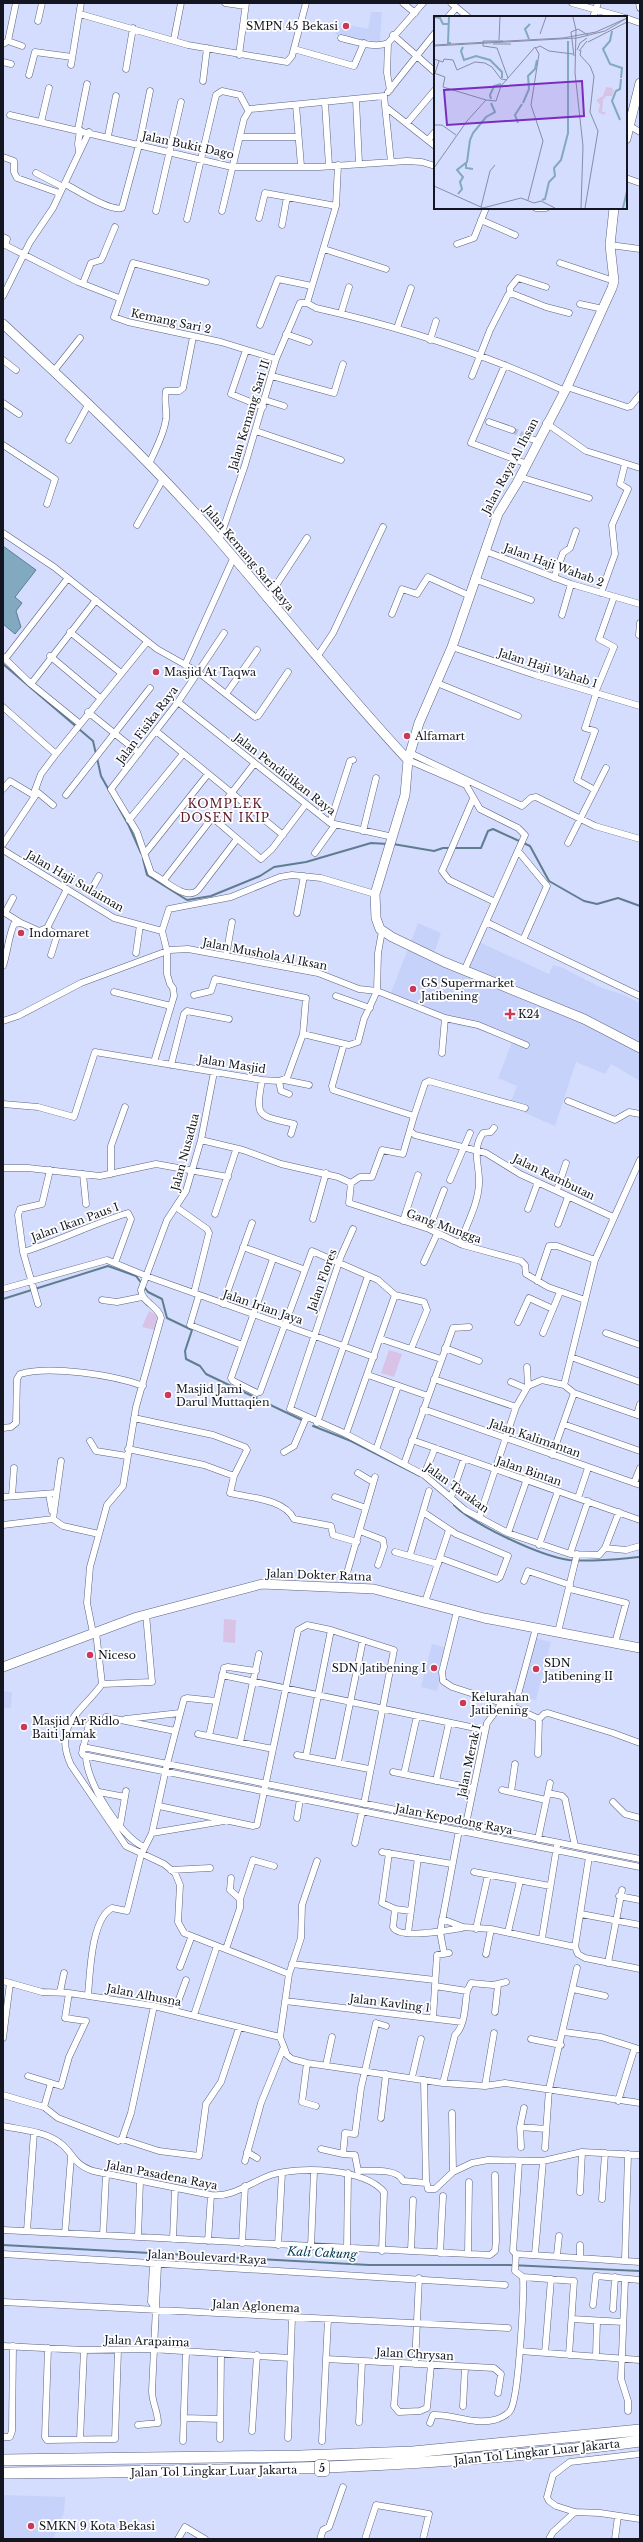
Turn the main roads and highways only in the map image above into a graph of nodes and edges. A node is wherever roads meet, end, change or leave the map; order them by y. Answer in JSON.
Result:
{"nodes":[{"id":1,"x":640,"y":2430,"type":"edge"},
{"id":2,"x":640,"y":2441,"type":"edge"},
{"id":3,"x":3,"y":2460,"type":"edge"},
{"id":4,"x":3,"y":2473,"type":"edge"}],
"edges":[{"from":1,"to":3,"type":"highway","name":"Jalan Tol Lingkar Luar Jakarta","number":"5"},
{"from":2,"to":4,"type":"highway","name":"Jalan Tol Lingkar Luar Jakarta","number":"5"}]}
